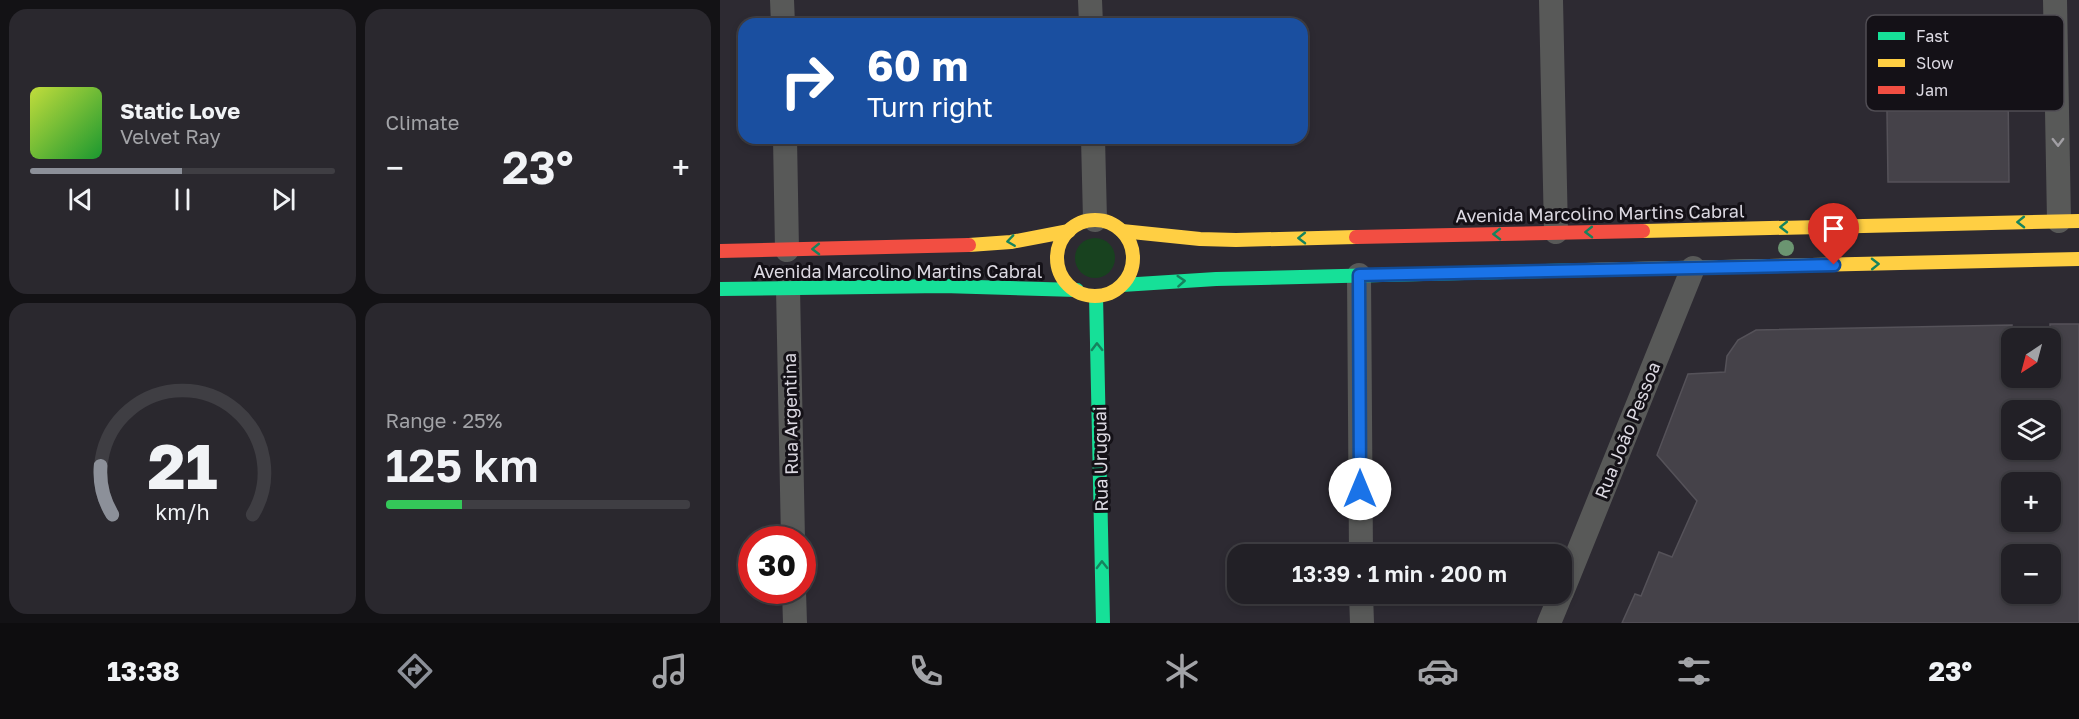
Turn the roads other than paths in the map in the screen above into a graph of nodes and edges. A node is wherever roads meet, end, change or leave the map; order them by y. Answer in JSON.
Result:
{"nodes":[{"id":1,"x":782,"y":0,"type":"edge"},
{"id":2,"x":1090,"y":0,"type":"edge"},
{"id":3,"x":1551,"y":0,"type":"edge"},
{"id":4,"x":2055,"y":0,"type":"edge"},
{"id":5,"x":2056,"y":15,"type":"edge"},
{"id":6,"x":783,"y":18,"type":"edge"},
{"id":7,"x":1091,"y":18,"type":"edge"},
{"id":8,"x":2063,"y":111,"type":"edge"},
{"id":9,"x":785,"y":144,"type":"edge"},
{"id":10,"x":1093,"y":144,"type":"edge"},
{"id":11,"x":2069,"y":189,"type":"edge"},
{"id":12,"x":1095,"y":220,"type":"junction"},
{"id":13,"x":2069,"y":221,"type":"edge"},
{"id":14,"x":1069,"y":231,"type":"junction"},
{"id":15,"x":1122,"y":231,"type":"junction"},
{"id":16,"x":1553,"y":238,"type":"junction"},
{"id":17,"x":787,"y":250,"type":"junction"},
{"id":18,"x":720,"y":251,"type":"edge"},
{"id":19,"x":1496,"y":257,"type":"dead end"},
{"id":20,"x":2079,"y":259,"type":"edge"},
{"id":21,"x":1693,"y":268,"type":"junction"},
{"id":22,"x":1480,"y":272,"type":"junction"},
{"id":23,"x":1359,"y":275,"type":"junction"},
{"id":24,"x":1122,"y":285,"type":"junction"},
{"id":25,"x":788,"y":288,"type":"junction"},
{"id":26,"x":720,"y":289,"type":"edge"},
{"id":27,"x":1077,"y":290,"type":"junction"},
{"id":28,"x":1096,"y":296,"type":"junction"},
{"id":29,"x":793,"y":526,"type":"edge"},
{"id":30,"x":1361,"y":544,"type":"edge"},
{"id":31,"x":1572,"y":566,"type":"edge"},
{"id":32,"x":794,"y":604,"type":"edge"},
{"id":33,"x":1361,"y":604,"type":"edge"},
{"id":34,"x":1557,"y":604,"type":"edge"},
{"id":35,"x":795,"y":623,"type":"edge"},
{"id":36,"x":1103,"y":623,"type":"edge"},
{"id":37,"x":1362,"y":623,"type":"edge"},
{"id":38,"x":1549,"y":623,"type":"edge"}],
"edges":[{"from":1,"to":6,"type":"street"},
{"from":2,"to":7,"type":"street"},
{"from":3,"to":16,"type":"street"},
{"from":4,"to":5,"type":"street","one_way":true},
{"from":8,"to":11,"type":"street","one_way":true},
{"from":9,"to":17,"type":"street"},
{"from":10,"to":12,"type":"street"},
{"from":11,"to":13,"type":"street"},
{"from":12,"to":14,"type":"main road"},
{"from":12,"to":15,"type":"main road"},
{"from":13,"to":16,"type":"main road","name":"Avenida Marcolino Martins Cabral","one_way":true},
{"from":14,"to":17,"type":"main road","name":"Avenida Marcolino Martins Cabral","one_way":true},
{"from":14,"to":27,"type":"main road"},
{"from":16,"to":15,"type":"main road","name":"Avenida Marcolino Martins Cabral","one_way":true},
{"from":15,"to":24,"type":"main road"},
{"from":17,"to":18,"type":"main road","name":"Avenida Marcolino Martins Cabral"},
{"from":19,"to":22,"type":"main road"},
{"from":21,"to":20,"type":"main road","one_way":true},
{"from":21,"to":22,"type":"main road"},
{"from":21,"to":31,"type":"street","name":"Rua João Pessoa"},
{"from":22,"to":23,"type":"main road"},
{"from":24,"to":23,"type":"main road","one_way":true},
{"from":23,"to":30,"type":"street"},
{"from":24,"to":28,"type":"main road"},
{"from":25,"to":26,"type":"main road","name":"Avenida Marcolino Martins Cabral"},
{"from":25,"to":27,"type":"main road","name":"Avenida Marcolino Martins Cabral"},
{"from":25,"to":29,"type":"street","name":"Rua Argentina"},
{"from":27,"to":28,"type":"main road"},
{"from":36,"to":28,"type":"main road","name":"Rua Uruguai","one_way":true},
{"from":32,"to":35,"type":"street"},
{"from":33,"to":37,"type":"street"},
{"from":34,"to":38,"type":"street","name":"Rua João Pessoa"}]}
